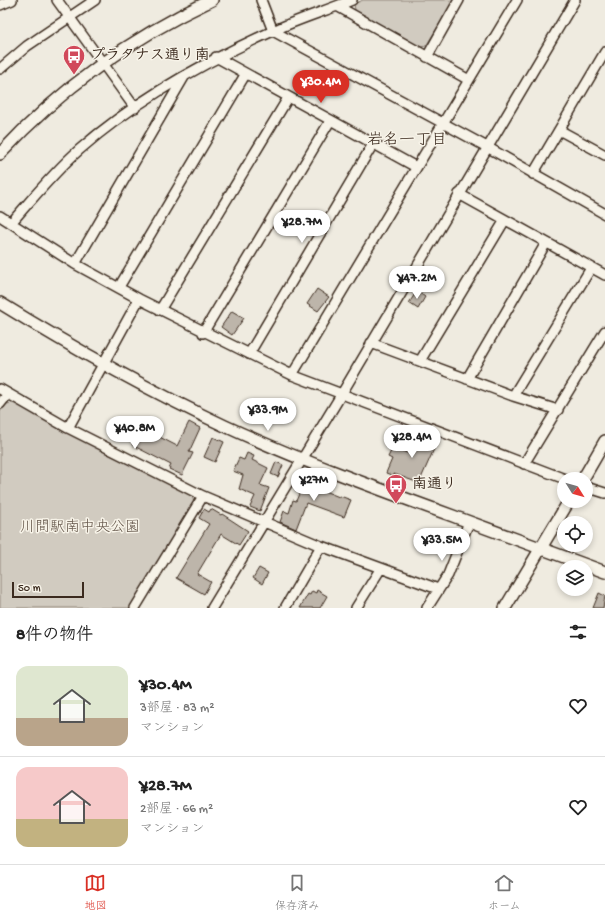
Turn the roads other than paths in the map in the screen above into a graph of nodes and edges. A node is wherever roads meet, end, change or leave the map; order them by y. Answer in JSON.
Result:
{"nodes":[{"id":1,"x":12,"y":0,"type":"edge"},
{"id":2,"x":57,"y":0,"type":"edge"},
{"id":3,"x":94,"y":0,"type":"edge"},
{"id":4,"x":212,"y":0,"type":"edge"},
{"id":5,"x":261,"y":0,"type":"edge"},
{"id":6,"x":352,"y":0,"type":"edge"},
{"id":7,"x":459,"y":0,"type":"edge"},
{"id":8,"x":517,"y":0,"type":"edge"},
{"id":9,"x":576,"y":0,"type":"edge"},
{"id":10,"x":0,"y":5,"type":"edge"},
{"id":11,"x":337,"y":6,"type":"junction"},
{"id":12,"x":69,"y":16,"type":"junction"},
{"id":13,"x":273,"y":31,"type":"junction"},
{"id":14,"x":605,"y":52,"type":"edge"},
{"id":15,"x":216,"y":57,"type":"junction"},
{"id":16,"x":427,"y":57,"type":"junction"},
{"id":17,"x":103,"y":63,"type":"junction"},
{"id":18,"x":0,"y":69,"type":"edge"},
{"id":19,"x":245,"y":75,"type":"junction"},
{"id":20,"x":185,"y":76,"type":"junction"},
{"id":21,"x":469,"y":80,"type":"junction"},
{"id":22,"x":288,"y":98,"type":"junction"},
{"id":23,"x":135,"y":108,"type":"junction"},
{"id":24,"x":330,"y":121,"type":"junction"},
{"id":25,"x":443,"y":124,"type":"junction"},
{"id":26,"x":559,"y":130,"type":"junction"},
{"id":27,"x":373,"y":144,"type":"junction"},
{"id":28,"x":487,"y":147,"type":"junction"},
{"id":29,"x":604,"y":151,"type":"edge"},
{"id":30,"x":0,"y":154,"type":"edge"},
{"id":31,"x":416,"y":167,"type":"junction"},
{"id":32,"x":533,"y":174,"type":"junction"},
{"id":33,"x":459,"y":194,"type":"junction"},
{"id":34,"x":605,"y":214,"type":"edge"},
{"id":35,"x":0,"y":216,"type":"edge"},
{"id":36,"x":505,"y":220,"type":"junction"},
{"id":37,"x":11,"y":223,"type":"junction"},
{"id":38,"x":546,"y":243,"type":"junction"},
{"id":39,"x":75,"y":264,"type":"junction"},
{"id":40,"x":591,"y":268,"type":"junction"},
{"id":41,"x":605,"y":275,"type":"edge"},
{"id":42,"x":119,"y":287,"type":"junction"},
{"id":43,"x":139,"y":299,"type":"junction"},
{"id":44,"x":0,"y":303,"type":"edge"},
{"id":45,"x":160,"y":310,"type":"junction"},
{"id":46,"x":605,"y":331,"type":"edge"},
{"id":47,"x":203,"y":333,"type":"junction"},
{"id":48,"x":371,"y":343,"type":"junction"},
{"id":49,"x":249,"y":354,"type":"junction"},
{"id":50,"x":420,"y":361,"type":"junction"},
{"id":51,"x":103,"y":364,"type":"junction"},
{"id":52,"x":292,"y":376,"type":"junction"},
{"id":53,"x":467,"y":378,"type":"junction"},
{"id":54,"x":0,"y":389,"type":"edge"},
{"id":55,"x":8,"y":394,"type":"junction"},
{"id":56,"x":341,"y":396,"type":"junction"},
{"id":57,"x":513,"y":396,"type":"junction"},
{"id":58,"x":0,"y":404,"type":"edge"},
{"id":59,"x":558,"y":410,"type":"junction"},
{"id":60,"x":68,"y":428,"type":"junction"},
{"id":61,"x":605,"y":441,"type":"edge"},
{"id":62,"x":302,"y":459,"type":"junction"},
{"id":63,"x":524,"y":464,"type":"junction"},
{"id":64,"x":587,"y":472,"type":"edge"},
{"id":65,"x":557,"y":476,"type":"edge"},
{"id":66,"x":593,"y":489,"type":"edge"},
{"id":67,"x":605,"y":493,"type":"edge"},
{"id":68,"x":203,"y":496,"type":"junction"},
{"id":69,"x":565,"y":508,"type":"edge"},
{"id":70,"x":469,"y":522,"type":"junction"},
{"id":71,"x":263,"y":523,"type":"junction"},
{"id":72,"x":321,"y":546,"type":"junction"},
{"id":73,"x":541,"y":549,"type":"junction"},
{"id":74,"x":380,"y":568,"type":"junction"},
{"id":75,"x":605,"y":572,"type":"edge"},
{"id":76,"x":438,"y":589,"type":"junction"},
{"id":77,"x":135,"y":608,"type":"edge"},
{"id":78,"x":212,"y":608,"type":"edge"},
{"id":79,"x":285,"y":608,"type":"edge"},
{"id":80,"x":356,"y":608,"type":"edge"},
{"id":81,"x":427,"y":608,"type":"edge"},
{"id":82,"x":505,"y":608,"type":"edge"}],
"edges":[{"from":1,"to":10,"type":"street"},
{"from":2,"to":12,"type":"street"},
{"from":3,"to":12,"type":"street"},
{"from":4,"to":17,"type":"street"},
{"from":5,"to":13,"type":"street"},
{"from":6,"to":11,"type":"street"},
{"from":7,"to":16,"type":"street"},
{"from":8,"to":21,"type":"street"},
{"from":9,"to":28,"type":"street"},
{"from":11,"to":13,"type":"street"},
{"from":11,"to":16,"type":"street"},
{"from":12,"to":17,"type":"street"},
{"from":12,"to":18,"type":"street"},
{"from":13,"to":15,"type":"street"},
{"from":13,"to":25,"type":"street"},
{"from":14,"to":26,"type":"street"},
{"from":15,"to":19,"type":"street"},
{"from":15,"to":20,"type":"street"},
{"from":16,"to":21,"type":"street"},
{"from":17,"to":23,"type":"street"},
{"from":17,"to":30,"type":"street"},
{"from":19,"to":22,"type":"street"},
{"from":19,"to":42,"type":"street"},
{"from":20,"to":23,"type":"street"},
{"from":20,"to":39,"type":"street"},
{"from":21,"to":25,"type":"street"},
{"from":22,"to":24,"type":"street"},
{"from":22,"to":45,"type":"street"},
{"from":23,"to":37,"type":"street"},
{"from":24,"to":27,"type":"street"},
{"from":24,"to":47,"type":"street"},
{"from":25,"to":28,"type":"street"},
{"from":25,"to":31,"type":"street"},
{"from":26,"to":29,"type":"street"},
{"from":26,"to":32,"type":"street"},
{"from":27,"to":31,"type":"street"},
{"from":27,"to":49,"type":"street"},
{"from":28,"to":32,"type":"street"},
{"from":28,"to":33,"type":"street"},
{"from":31,"to":52,"type":"street"},
{"from":32,"to":34,"type":"street"},
{"from":33,"to":36,"type":"street"},
{"from":33,"to":48,"type":"street"},
{"from":35,"to":37,"type":"street"},
{"from":36,"to":38,"type":"street"},
{"from":36,"to":50,"type":"street"},
{"from":37,"to":39,"type":"street"},
{"from":38,"to":40,"type":"street"},
{"from":38,"to":53,"type":"street"},
{"from":39,"to":42,"type":"street"},
{"from":40,"to":41,"type":"street"},
{"from":40,"to":57,"type":"street"},
{"from":42,"to":43,"type":"street"},
{"from":43,"to":45,"type":"street"},
{"from":43,"to":51,"type":"street"},
{"from":44,"to":51,"type":"street"},
{"from":45,"to":47,"type":"street"},
{"from":46,"to":59,"type":"street"},
{"from":47,"to":49,"type":"street"},
{"from":48,"to":50,"type":"street"},
{"from":48,"to":56,"type":"street"},
{"from":49,"to":52,"type":"street"},
{"from":50,"to":53,"type":"street"},
{"from":51,"to":60,"type":"street"},
{"from":51,"to":62,"type":"street"},
{"from":52,"to":56,"type":"street"},
{"from":53,"to":57,"type":"street"},
{"from":54,"to":55,"type":"street"},
{"from":55,"to":58,"type":"street"},
{"from":55,"to":60,"type":"street"},
{"from":56,"to":62,"type":"street"},
{"from":56,"to":63,"type":"street"},
{"from":57,"to":59,"type":"street"},
{"from":59,"to":63,"type":"street"},
{"from":60,"to":68,"type":"street"},
{"from":61,"to":64,"type":"street"},
{"from":62,"to":70,"type":"street"},
{"from":62,"to":71,"type":"street"},
{"from":63,"to":65,"type":"street"},
{"from":66,"to":67,"type":"street"},
{"from":68,"to":71,"type":"street"},
{"from":68,"to":77,"type":"street"},
{"from":69,"to":73,"type":"street"},
{"from":70,"to":73,"type":"street"},
{"from":70,"to":76,"type":"street"},
{"from":71,"to":72,"type":"street"},
{"from":71,"to":78,"type":"street"},
{"from":72,"to":74,"type":"street"},
{"from":72,"to":79,"type":"street"},
{"from":73,"to":75,"type":"street"},
{"from":73,"to":82,"type":"street"},
{"from":74,"to":76,"type":"street"},
{"from":74,"to":80,"type":"street"},
{"from":76,"to":81,"type":"street"}]}
